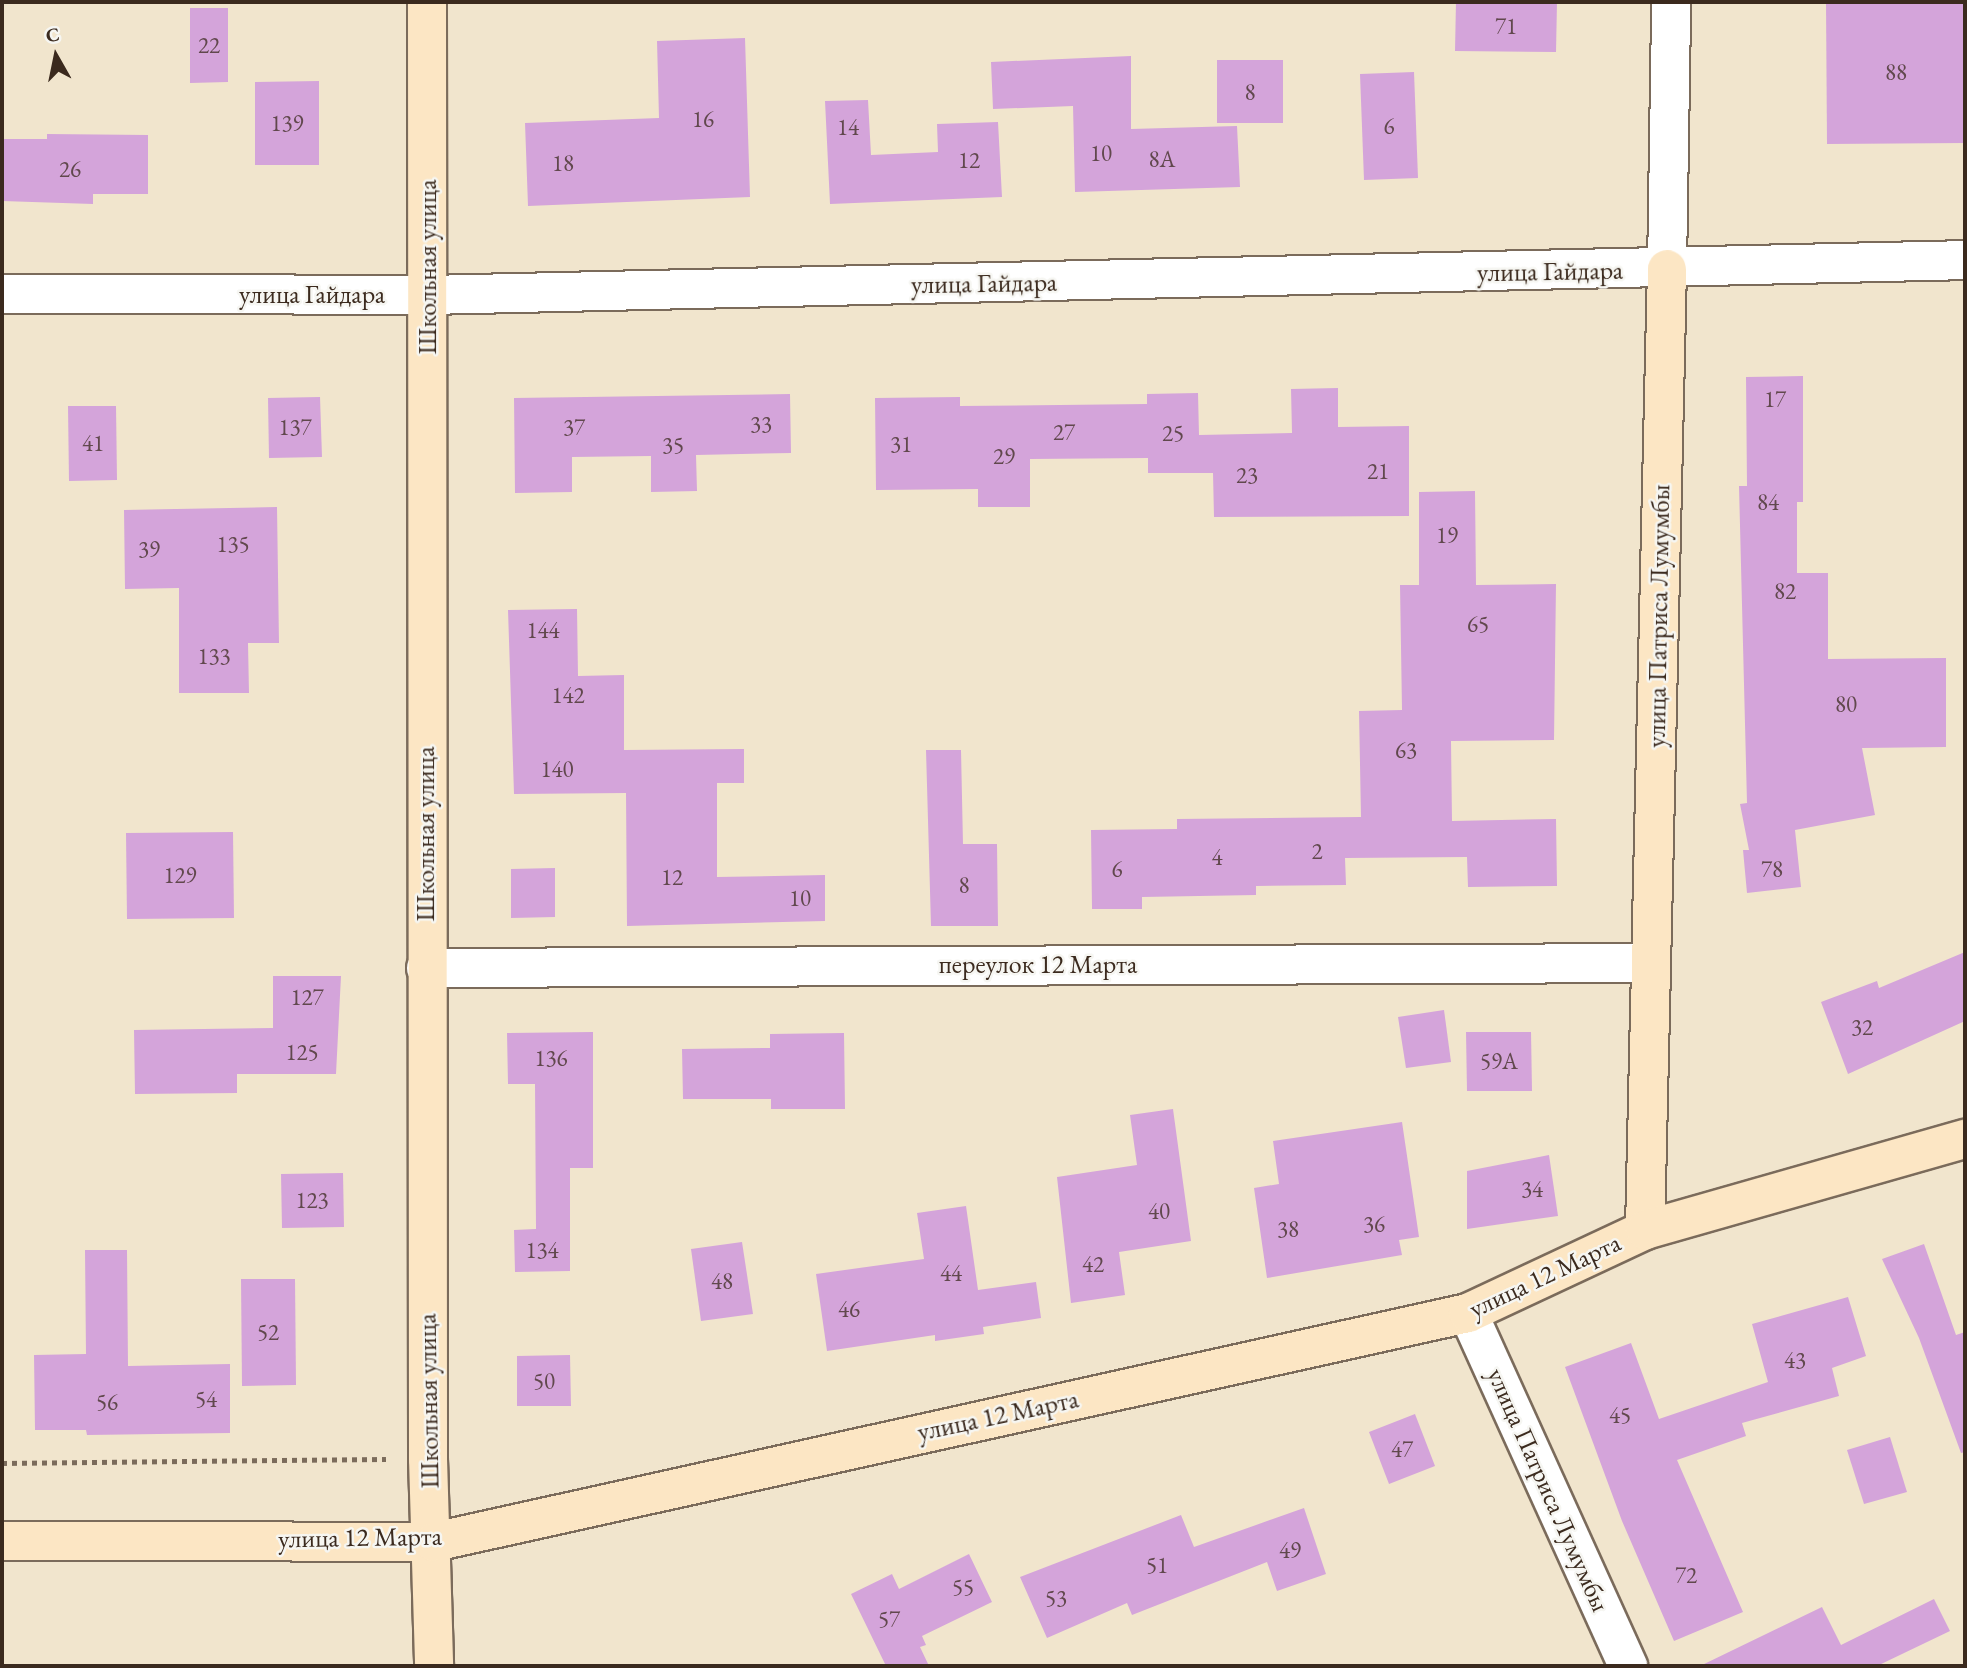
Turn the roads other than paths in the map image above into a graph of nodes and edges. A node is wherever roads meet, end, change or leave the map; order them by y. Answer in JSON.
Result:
{"nodes":[{"id":1,"x":427,"y":2,"type":"edge"},
{"id":2,"x":1671,"y":2,"type":"edge"},
{"id":3,"x":1965,"y":260,"type":"edge"},
{"id":4,"x":1667,"y":269,"type":"junction"},
{"id":5,"x":2,"y":294,"type":"edge"},
{"id":6,"x":428,"y":295,"type":"junction"},
{"id":7,"x":1651,"y":963,"type":"junction"},
{"id":8,"x":426,"y":968,"type":"junction"},
{"id":9,"x":1965,"y":1139,"type":"edge"},
{"id":10,"x":1645,"y":1230,"type":"junction"},
{"id":11,"x":1468,"y":1313,"type":"junction"},
{"id":12,"x":2,"y":1541,"type":"edge"},
{"id":13,"x":434,"y":1542,"type":"junction"},
{"id":14,"x":435,"y":1666,"type":"edge"},
{"id":15,"x":1628,"y":1666,"type":"edge"}],
"edges":[{"from":1,"to":6,"type":"street","name":"Школьная улица"},
{"from":2,"to":4,"type":"street","name":"улица Патриса Лумумбы"},
{"from":3,"to":4,"type":"street","name":"улица Гайдара"},
{"from":4,"to":6,"type":"street","name":"улица Гайдара"},
{"from":4,"to":7,"type":"street","name":"улица Патриса Лумумбы"},
{"from":5,"to":6,"type":"street","name":"улица Гайдара"},
{"from":6,"to":8,"type":"street","name":"Школьная улица"},
{"from":7,"to":8,"type":"street","name":"переулок 12 Марта"},
{"from":7,"to":10,"type":"street","name":"улица Патриса Лумумбы"},
{"from":8,"to":13,"type":"street","name":"Школьная улица"},
{"from":9,"to":10,"type":"street","name":"улица 12 Марта"},
{"from":10,"to":11,"type":"street","name":"улица 12 Марта"},
{"from":11,"to":13,"type":"street","name":"улица 12 Марта"},
{"from":11,"to":15,"type":"street","name":"улица Патриса Лумумбы"},
{"from":12,"to":13,"type":"street","name":"улица 12 Марта"},
{"from":13,"to":14,"type":"street","name":"Школьная улица"}]}
